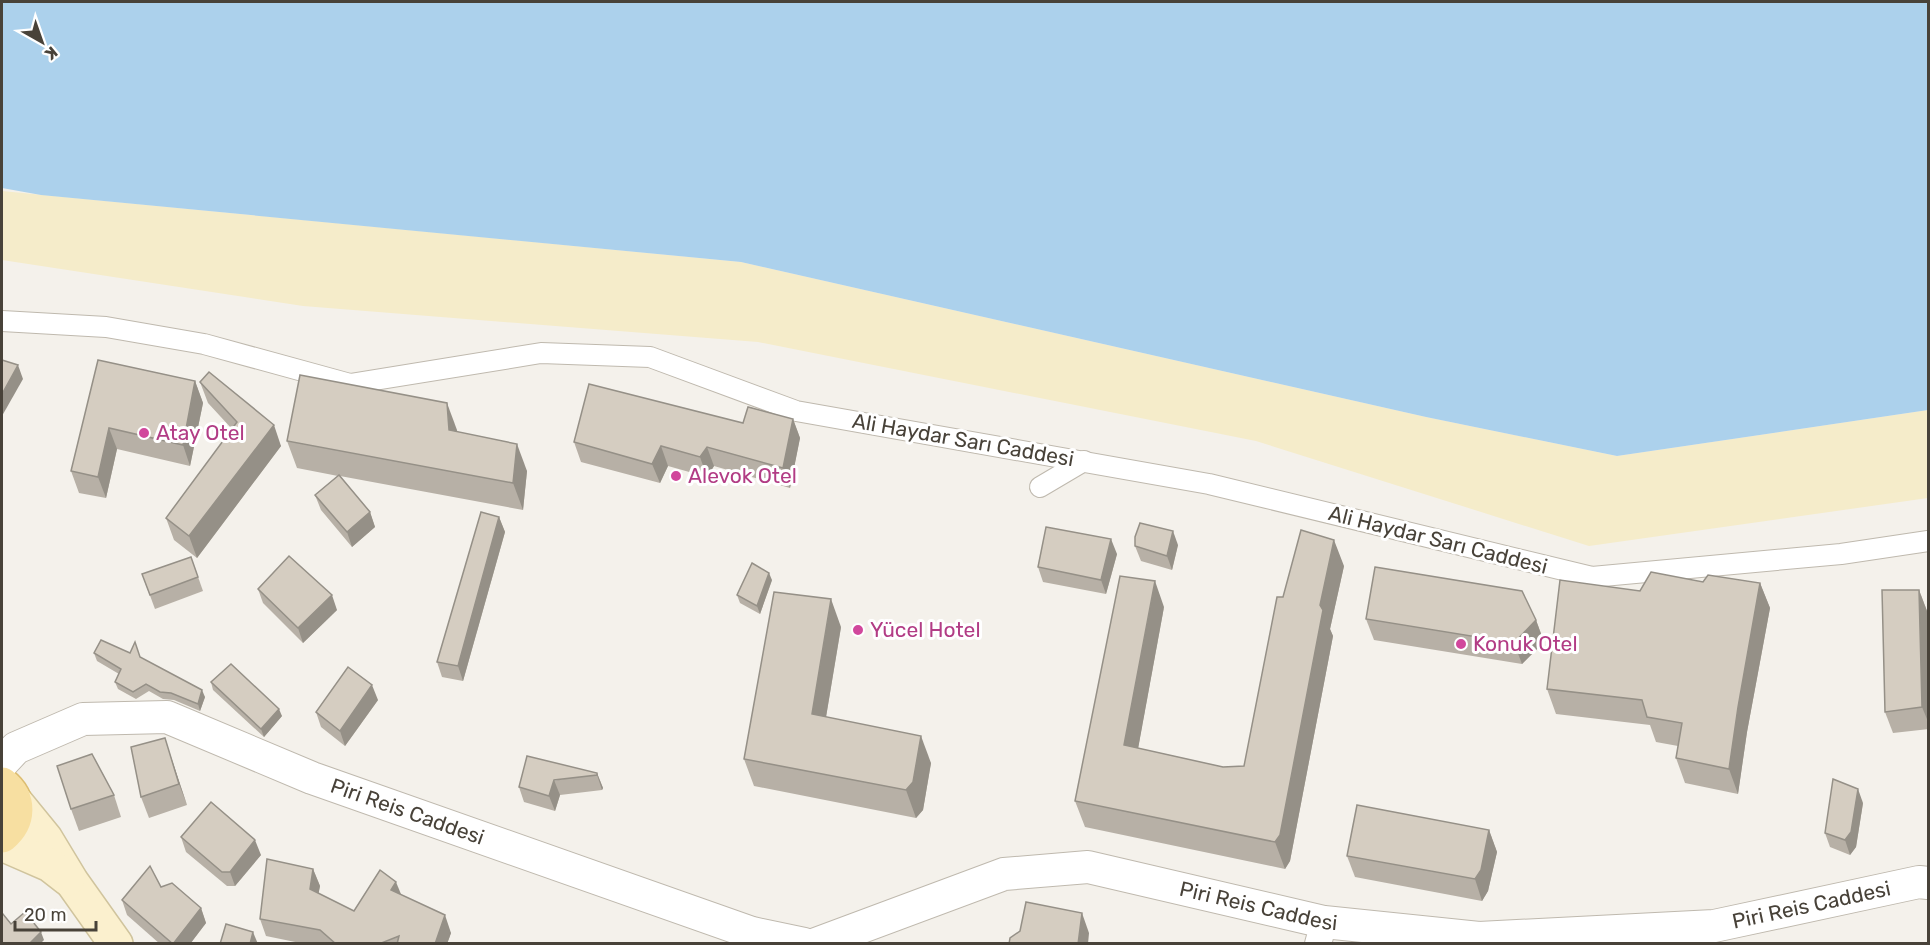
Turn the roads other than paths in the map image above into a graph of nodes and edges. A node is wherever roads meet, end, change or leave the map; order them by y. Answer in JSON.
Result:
{"nodes":[{"id":1,"x":2,"y":321,"type":"edge"},
{"id":2,"x":1084,"y":461,"type":"junction"},
{"id":3,"x":1040,"y":487,"type":"dead end"},
{"id":4,"x":1929,"y":541,"type":"edge"},
{"id":5,"x":9,"y":777,"type":"edge"},
{"id":6,"x":2,"y":836,"type":"edge"},
{"id":7,"x":2,"y":844,"type":"edge"},
{"id":8,"x":72,"y":882,"type":"junction"},
{"id":9,"x":1929,"y":883,"type":"edge"},
{"id":10,"x":1321,"y":933,"type":"edge"},
{"id":11,"x":1711,"y":935,"type":"edge"},
{"id":12,"x":116,"y":944,"type":"edge"},
{"id":13,"x":804,"y":944,"type":"edge"},
{"id":14,"x":816,"y":944,"type":"edge"}],
"edges":[{"from":1,"to":2,"type":"street","name":"Ali Haydar Sarı Caddesi"},
{"from":2,"to":3,"type":"street"},
{"from":2,"to":4,"type":"street","name":"Ali Haydar Sarı Caddesi"},
{"from":5,"to":6,"type":"main road"},
{"from":5,"to":8,"type":"main road"},
{"from":5,"to":13,"type":"street","name":"Piri Reis Caddesi"},
{"from":7,"to":8,"type":"main road"},
{"from":8,"to":12,"type":"main road"},
{"from":9,"to":11,"type":"street","name":"Piri Reis Caddesi"},
{"from":10,"to":11,"type":"street","name":"Piri Reis Caddesi"},
{"from":10,"to":14,"type":"street","name":"Piri Reis Caddesi"}]}
